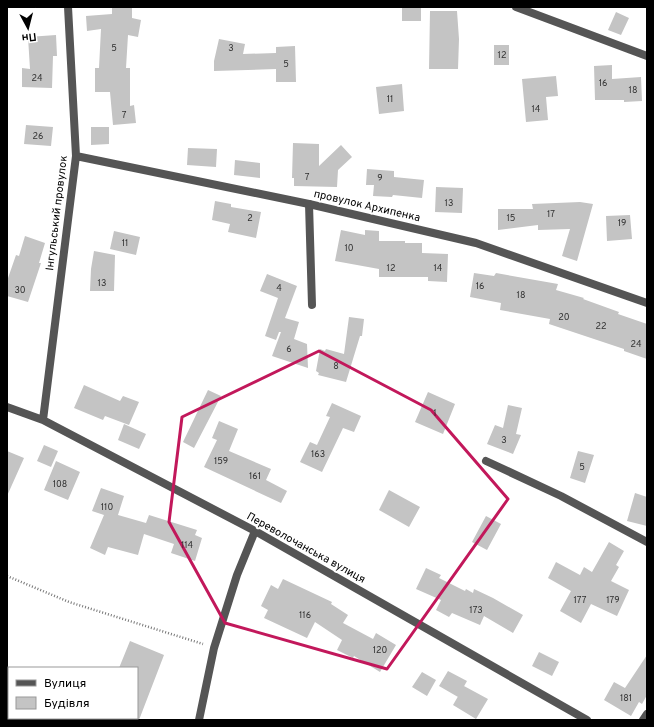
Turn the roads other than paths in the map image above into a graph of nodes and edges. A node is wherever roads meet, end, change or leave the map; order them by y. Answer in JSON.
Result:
{"nodes":[{"id":1,"x":68,"y":7,"type":"edge"},
{"id":2,"x":516,"y":7,"type":"edge"},
{"id":3,"x":647,"y":56,"type":"edge"},
{"id":4,"x":76,"y":156,"type":"junction"},
{"id":5,"x":309,"y":204,"type":"junction"},
{"id":6,"x":647,"y":302,"type":"edge"},
{"id":7,"x":312,"y":305,"type":"dead end"},
{"id":8,"x":7,"y":407,"type":"edge"},
{"id":9,"x":43,"y":420,"type":"junction"},
{"id":10,"x":486,"y":461,"type":"dead end"},
{"id":11,"x":255,"y":531,"type":"junction"},
{"id":12,"x":647,"y":542,"type":"edge"},
{"id":13,"x":647,"y":714,"type":"edge"},
{"id":14,"x":199,"y":720,"type":"edge"},
{"id":15,"x":587,"y":720,"type":"edge"},
{"id":16,"x":643,"y":720,"type":"edge"}],
"edges":[{"from":1,"to":4,"type":"street","name":"Інгульський провулок"},
{"from":2,"to":3,"type":"street"},
{"from":4,"to":5,"type":"street","name":"провулок Архипенка"},
{"from":4,"to":9,"type":"street","name":"Інгульський провулок"},
{"from":5,"to":6,"type":"street","name":"провулок Архипенка"},
{"from":5,"to":7,"type":"street"},
{"from":8,"to":9,"type":"street","name":"Переволочанська вулиця"},
{"from":9,"to":11,"type":"street","name":"Переволочанська вулиця"},
{"from":10,"to":12,"type":"street"},
{"from":11,"to":14,"type":"street"},
{"from":11,"to":15,"type":"street","name":"Переволочанська вулиця"},
{"from":13,"to":16,"type":"street"}]}
